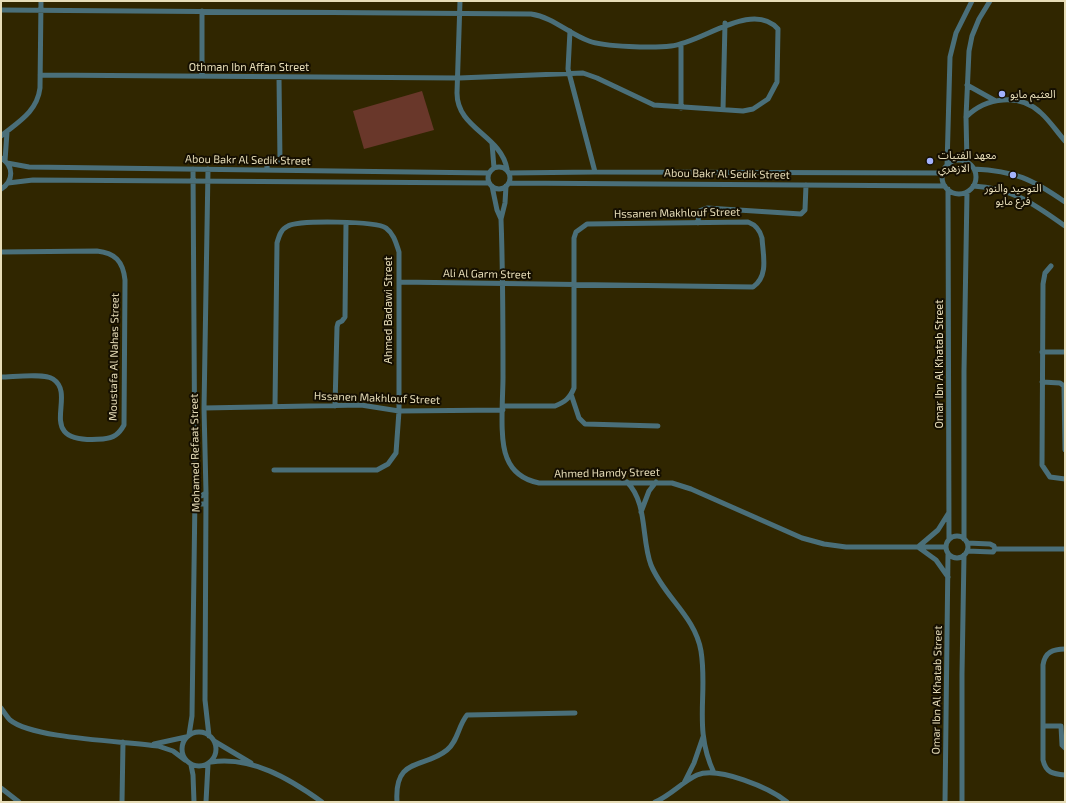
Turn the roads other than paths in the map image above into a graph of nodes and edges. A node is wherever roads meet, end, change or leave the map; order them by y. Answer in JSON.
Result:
{"nodes":[{"id":1,"x":41,"y":1,"type":"edge"},
{"id":2,"x":460,"y":1,"type":"edge"},
{"id":3,"x":972,"y":1,"type":"edge"},
{"id":4,"x":990,"y":1,"type":"edge"},
{"id":5,"x":1,"y":10,"type":"edge"},
{"id":6,"x":41,"y":10,"type":"junction"},
{"id":7,"x":202,"y":11,"type":"junction"},
{"id":8,"x":460,"y":14,"type":"junction"},
{"id":9,"x":726,"y":23,"type":"junction"},
{"id":10,"x":570,"y":31,"type":"junction"},
{"id":11,"x":681,"y":44,"type":"junction"},
{"id":12,"x":569,"y":74,"type":"junction"},
{"id":13,"x":40,"y":75,"type":"junction"},
{"id":14,"x":202,"y":76,"type":"junction"},
{"id":15,"x":279,"y":77,"type":"junction"},
{"id":16,"x":458,"y":78,"type":"junction"},
{"id":17,"x":967,"y":85,"type":"junction"},
{"id":18,"x":994,"y":100,"type":"junction"},
{"id":19,"x":681,"y":108,"type":"junction"},
{"id":20,"x":723,"y":110,"type":"junction"},
{"id":21,"x":966,"y":117,"type":"junction"},
{"id":22,"x":7,"y":132,"type":"junction"},
{"id":23,"x":1,"y":136,"type":"edge"},
{"id":24,"x":1065,"y":141,"type":"edge"},
{"id":25,"x":492,"y":143,"type":"junction"},
{"id":26,"x":4,"y":161,"type":"edge"},
{"id":27,"x":967,"y":162,"type":"junction"},
{"id":28,"x":947,"y":166,"type":"junction"},
{"id":29,"x":494,"y":168,"type":"junction"},
{"id":30,"x":193,"y":169,"type":"junction"},
{"id":31,"x":208,"y":169,"type":"junction"},
{"id":32,"x":974,"y":169,"type":"junction"},
{"id":33,"x":267,"y":170,"type":"junction"},
{"id":34,"x":508,"y":171,"type":"junction"},
{"id":35,"x":595,"y":172,"type":"junction"},
{"id":36,"x":489,"y":173,"type":"junction"},
{"id":37,"x":943,"y":173,"type":"junction"},
{"id":38,"x":193,"y":181,"type":"junction"},
{"id":39,"x":208,"y":182,"type":"junction"},
{"id":40,"x":8,"y":183,"type":"junction"},
{"id":41,"x":491,"y":184,"type":"junction"},
{"id":42,"x":508,"y":185,"type":"junction"},
{"id":43,"x":806,"y":185,"type":"junction"},
{"id":44,"x":973,"y":186,"type":"junction"},
{"id":45,"x":2,"y":188,"type":"edge"},
{"id":46,"x":946,"y":188,"type":"junction"},
{"id":47,"x":967,"y":192,"type":"junction"},
{"id":48,"x":1,"y":196,"type":"edge"},
{"id":49,"x":1065,"y":202,"type":"edge"},
{"id":50,"x":501,"y":219,"type":"junction"},
{"id":51,"x":346,"y":223,"type":"junction"},
{"id":52,"x":698,"y":223,"type":"junction"},
{"id":53,"x":1065,"y":226,"type":"edge"},
{"id":54,"x":1,"y":252,"type":"edge"},
{"id":55,"x":1051,"y":266,"type":"dead end"},
{"id":56,"x":399,"y":282,"type":"junction"},
{"id":57,"x":503,"y":285,"type":"junction"},
{"id":58,"x":574,"y":286,"type":"junction"},
{"id":59,"x":1042,"y":352,"type":"junction"},
{"id":60,"x":1065,"y":352,"type":"edge"},
{"id":61,"x":1,"y":376,"type":"edge"},
{"id":62,"x":1042,"y":382,"type":"junction"},
{"id":63,"x":571,"y":394,"type":"junction"},
{"id":64,"x":275,"y":406,"type":"junction"},
{"id":65,"x":335,"y":406,"type":"junction"},
{"id":66,"x":204,"y":408,"type":"junction"},
{"id":67,"x":503,"y":408,"type":"junction"},
{"id":68,"x":399,"y":411,"type":"junction"},
{"id":69,"x":658,"y":426,"type":"dead end"},
{"id":70,"x":1065,"y":450,"type":"edge"},
{"id":71,"x":274,"y":470,"type":"dead end"},
{"id":72,"x":1065,"y":479,"type":"edge"},
{"id":73,"x":627,"y":482,"type":"junction"},
{"id":74,"x":656,"y":482,"type":"junction"},
{"id":75,"x":206,"y":493,"type":"junction"},
{"id":76,"x":195,"y":495,"type":"junction"},
{"id":77,"x":195,"y":504,"type":"junction"},
{"id":78,"x":206,"y":504,"type":"junction"},
{"id":79,"x":641,"y":513,"type":"junction"},
{"id":80,"x":948,"y":513,"type":"junction"},
{"id":81,"x":949,"y":539,"type":"junction"},
{"id":82,"x":966,"y":541,"type":"junction"},
{"id":83,"x":918,"y":547,"type":"junction"},
{"id":84,"x":946,"y":547,"type":"junction"},
{"id":85,"x":995,"y":548,"type":"junction"},
{"id":86,"x":1065,"y":549,"type":"edge"},
{"id":87,"x":966,"y":553,"type":"junction"},
{"id":88,"x":948,"y":554,"type":"junction"},
{"id":89,"x":948,"y":578,"type":"junction"},
{"id":90,"x":1065,"y":649,"type":"edge"},
{"id":91,"x":1,"y":708,"type":"edge"},
{"id":92,"x":575,"y":713,"type":"dead end"},
{"id":93,"x":1044,"y":726,"type":"junction"},
{"id":94,"x":188,"y":736,"type":"junction"},
{"id":95,"x":210,"y":736,"type":"junction"},
{"id":96,"x":703,"y":736,"type":"junction"},
{"id":97,"x":214,"y":741,"type":"junction"},
{"id":98,"x":123,"y":742,"type":"junction"},
{"id":99,"x":147,"y":745,"type":"junction"},
{"id":100,"x":1065,"y":748,"type":"edge"},
{"id":101,"x":185,"y":760,"type":"junction"},
{"id":102,"x":210,"y":763,"type":"junction"},
{"id":103,"x":191,"y":765,"type":"junction"},
{"id":104,"x":263,"y":769,"type":"junction"},
{"id":105,"x":714,"y":773,"type":"junction"},
{"id":106,"x":1065,"y":775,"type":"edge"},
{"id":107,"x":684,"y":784,"type":"junction"},
{"id":108,"x":1,"y":788,"type":"edge"},
{"id":109,"x":19,"y":802,"type":"edge"},
{"id":110,"x":122,"y":802,"type":"edge"},
{"id":111,"x":194,"y":802,"type":"edge"},
{"id":112,"x":206,"y":802,"type":"edge"},
{"id":113,"x":322,"y":802,"type":"edge"},
{"id":114,"x":397,"y":802,"type":"edge"},
{"id":115,"x":655,"y":802,"type":"edge"},
{"id":116,"x":787,"y":802,"type":"edge"},
{"id":117,"x":945,"y":802,"type":"edge"},
{"id":118,"x":962,"y":802,"type":"edge"}],
"edges":[{"from":1,"to":6,"type":"street"},
{"from":2,"to":8,"type":"street"},
{"from":3,"to":28,"type":"street"},
{"from":4,"to":17,"type":"street"},
{"from":5,"to":6,"type":"street","name":"Othman Ibn Affan Street"},
{"from":6,"to":7,"type":"street","name":"Othman Ibn Affan Street"},
{"from":6,"to":13,"type":"street"},
{"from":7,"to":8,"type":"street","name":"Othman Ibn Affan Street"},
{"from":7,"to":14,"type":"street"},
{"from":8,"to":10,"type":"street","name":"Othman Ibn Affan Street"},
{"from":8,"to":16,"type":"street"},
{"from":9,"to":11,"type":"street","name":"Othman Ibn Affan Street"},
{"from":9,"to":20,"type":"street"},
{"from":9,"to":20,"type":"street","name":"Othman Ibn Affan Street"},
{"from":10,"to":11,"type":"street","name":"Othman Ibn Affan Street"},
{"from":10,"to":12,"type":"street"},
{"from":11,"to":19,"type":"street"},
{"from":12,"to":16,"type":"street","name":"Othman Ibn Affan Street"},
{"from":12,"to":19,"type":"street","name":"Othman Ibn Affan Street"},
{"from":12,"to":35,"type":"street"},
{"from":13,"to":14,"type":"street","name":"Othman Ibn Affan Street"},
{"from":13,"to":22,"type":"street"},
{"from":14,"to":15,"type":"street","name":"Othman Ibn Affan Street"},
{"from":15,"to":16,"type":"street","name":"Othman Ibn Affan Street"},
{"from":15,"to":33,"type":"street"},
{"from":16,"to":25,"type":"street"},
{"from":17,"to":18,"type":"street"},
{"from":17,"to":21,"type":"street"},
{"from":18,"to":21,"type":"street"},
{"from":18,"to":24,"type":"street"},
{"from":19,"to":20,"type":"street","name":"Othman Ibn Affan Street"},
{"from":21,"to":27,"type":"street"},
{"from":22,"to":23,"type":"street"},
{"from":22,"to":26,"type":"street"},
{"from":25,"to":29,"type":"street"},
{"from":25,"to":34,"type":"street"},
{"from":26,"to":30,"type":"street","name":"Abou Bakr Al Sedik Street"},
{"from":26,"to":40,"type":"street"},
{"from":27,"to":28,"type":"street"},
{"from":27,"to":32,"type":"street"},
{"from":28,"to":37,"type":"street"},
{"from":29,"to":34,"type":"street"},
{"from":29,"to":36,"type":"street"},
{"from":30,"to":31,"type":"street","name":"Abou Bakr Al Sedik Street"},
{"from":30,"to":38,"type":"street","name":"Mohamed Refaat Street"},
{"from":31,"to":33,"type":"street","name":"Abou Bakr Al Sedik Street"},
{"from":31,"to":39,"type":"street","name":"Mohamed Refaat Street"},
{"from":32,"to":44,"type":"street"},
{"from":32,"to":49,"type":"street"},
{"from":33,"to":36,"type":"street","name":"Abou Bakr Al Sedik Street"},
{"from":34,"to":35,"type":"street","name":"Abou Bakr Al Sedik Street"},
{"from":34,"to":42,"type":"street"},
{"from":35,"to":37,"type":"street","name":"Abou Bakr Al Sedik Street"},
{"from":36,"to":41,"type":"street"},
{"from":37,"to":46,"type":"street"},
{"from":38,"to":39,"type":"street","name":"Abou Bakr Al Sedik Street"},
{"from":38,"to":40,"type":"street","name":"Abou Bakr Al Sedik Street"},
{"from":38,"to":76,"type":"street","name":"Mohamed Refaat Street"},
{"from":39,"to":41,"type":"street","name":"Abou Bakr Al Sedik Street"},
{"from":39,"to":66,"type":"street","name":"Mohamed Refaat Street"},
{"from":40,"to":45,"type":"street"},
{"from":41,"to":42,"type":"street"},
{"from":41,"to":50,"type":"street","name":"Ahmed Hamdy Street"},
{"from":42,"to":43,"type":"street","name":"Abou Bakr Al Sedik Street"},
{"from":42,"to":50,"type":"street","name":"Ahmed Hamdy Street"},
{"from":43,"to":46,"type":"street","name":"Abou Bakr Al Sedik Street"},
{"from":43,"to":52,"type":"street"},
{"from":44,"to":47,"type":"street"},
{"from":44,"to":53,"type":"street"},
{"from":45,"to":48,"type":"street"},
{"from":46,"to":47,"type":"street"},
{"from":46,"to":80,"type":"street","name":"Omar Ibn Al Khatab Street"},
{"from":47,"to":82,"type":"street"},
{"from":50,"to":57,"type":"street","name":"Ahmed Hamdy Street"},
{"from":51,"to":56,"type":"street","name":"Ahmed Badawi Street"},
{"from":51,"to":64,"type":"street","name":"Ahmed Badawi Street"},
{"from":51,"to":65,"type":"street"},
{"from":52,"to":58,"type":"street","name":"Hssanen Makhlouf Street"},
{"from":52,"to":58,"type":"street","name":"Hssanen Makhlouf Street"},
{"from":54,"to":61,"type":"street","name":"Moustafa Al Nahas Street"},
{"from":55,"to":59,"type":"street"},
{"from":56,"to":57,"type":"street","name":"Ali Al Garm Street"},
{"from":56,"to":68,"type":"street","name":"Ahmed Badawi Street"},
{"from":57,"to":58,"type":"street","name":"Ali Al Garm Street"},
{"from":57,"to":67,"type":"street","name":"Ahmed Hamdy Street"},
{"from":58,"to":63,"type":"street","name":"Hssanen Makhlouf Street"},
{"from":59,"to":60,"type":"street"},
{"from":59,"to":62,"type":"street"},
{"from":62,"to":70,"type":"street"},
{"from":62,"to":72,"type":"street"},
{"from":63,"to":67,"type":"street","name":"Hssanen Makhlouf Street"},
{"from":63,"to":69,"type":"street"},
{"from":64,"to":65,"type":"street","name":"Hssanen Makhlouf Street"},
{"from":64,"to":66,"type":"street","name":"Hssanen Makhlouf Street"},
{"from":65,"to":68,"type":"street","name":"Hssanen Makhlouf Street"},
{"from":66,"to":75,"type":"street","name":"Mohamed Refaat Street"},
{"from":67,"to":68,"type":"street","name":"Hssanen Makhlouf Street"},
{"from":67,"to":73,"type":"street","name":"Ahmed Hamdy Street"},
{"from":68,"to":71,"type":"street","name":"Ahmed Badawi Street"},
{"from":73,"to":74,"type":"street","name":"Ahmed Hamdy Street"},
{"from":73,"to":79,"type":"street"},
{"from":74,"to":79,"type":"street"},
{"from":74,"to":83,"type":"street","name":"Ahmed Hamdy Street"},
{"from":75,"to":76,"type":"street"},
{"from":75,"to":78,"type":"street","name":"Mohamed Refaat Street"},
{"from":76,"to":77,"type":"street","name":"Mohamed Refaat Street"},
{"from":77,"to":78,"type":"street"},
{"from":77,"to":94,"type":"street","name":"Mohamed Refaat Street"},
{"from":78,"to":95,"type":"street","name":"Mohamed Refaat Street"},
{"from":79,"to":96,"type":"street"},
{"from":80,"to":81,"type":"street","name":"Omar Ibn Al Khatab Street"},
{"from":80,"to":83,"type":"street"},
{"from":81,"to":82,"type":"street"},
{"from":81,"to":84,"type":"street"},
{"from":82,"to":85,"type":"street"},
{"from":82,"to":87,"type":"street"},
{"from":83,"to":84,"type":"street","name":"Ahmed Hamdy Street"},
{"from":83,"to":89,"type":"street"},
{"from":84,"to":88,"type":"street"},
{"from":85,"to":86,"type":"street"},
{"from":85,"to":87,"type":"street"},
{"from":87,"to":88,"type":"street"},
{"from":87,"to":118,"type":"street"},
{"from":88,"to":89,"type":"street","name":"Omar Ibn Al Khatab Street"},
{"from":89,"to":117,"type":"street","name":"Omar Ibn Al Khatab Street"},
{"from":90,"to":93,"type":"street"},
{"from":91,"to":98,"type":"street"},
{"from":92,"to":114,"type":"street"},
{"from":93,"to":100,"type":"street"},
{"from":93,"to":106,"type":"street"},
{"from":94,"to":95,"type":"street"},
{"from":94,"to":99,"type":"street"},
{"from":94,"to":101,"type":"street"},
{"from":95,"to":97,"type":"street"},
{"from":96,"to":105,"type":"street"},
{"from":96,"to":107,"type":"street"},
{"from":97,"to":102,"type":"street"},
{"from":97,"to":104,"type":"street"},
{"from":98,"to":99,"type":"street"},
{"from":98,"to":110,"type":"street"},
{"from":99,"to":101,"type":"street"},
{"from":101,"to":103,"type":"street"},
{"from":102,"to":103,"type":"street"},
{"from":102,"to":104,"type":"street"},
{"from":102,"to":112,"type":"street"},
{"from":103,"to":111,"type":"street"},
{"from":104,"to":113,"type":"street"},
{"from":105,"to":107,"type":"street"},
{"from":105,"to":116,"type":"street"},
{"from":107,"to":115,"type":"street"},
{"from":108,"to":109,"type":"street"}]}
